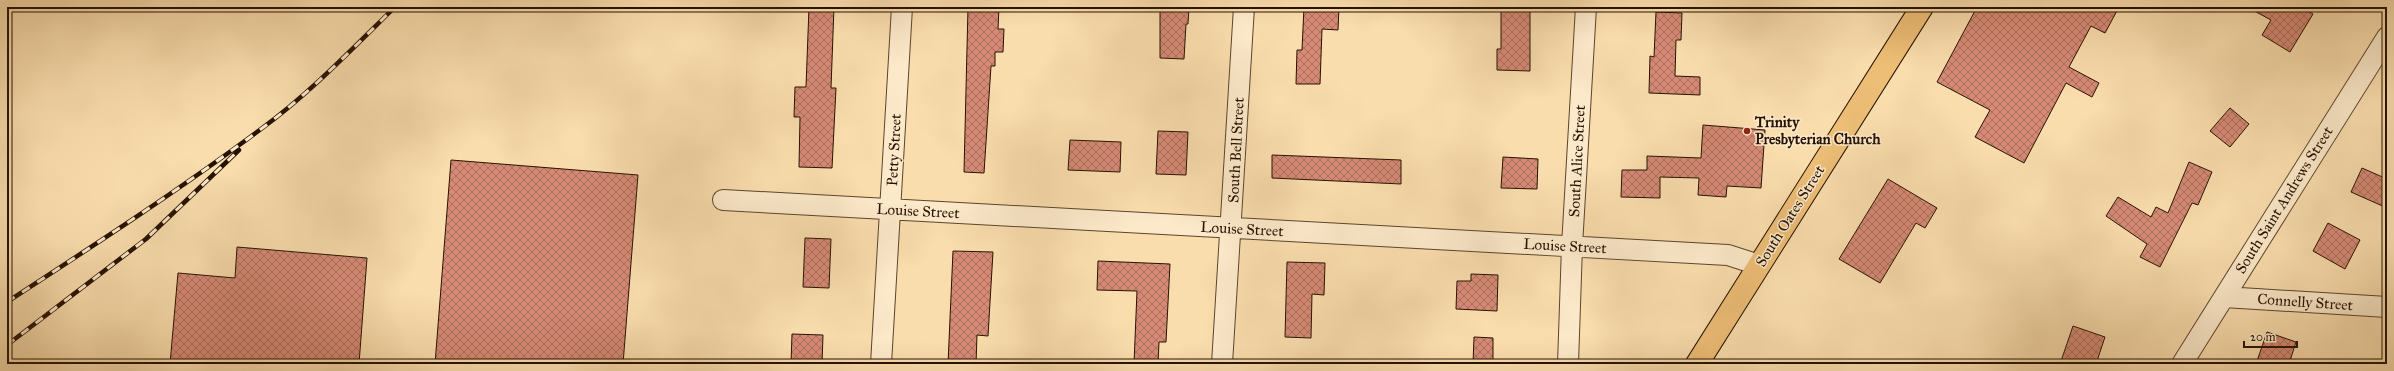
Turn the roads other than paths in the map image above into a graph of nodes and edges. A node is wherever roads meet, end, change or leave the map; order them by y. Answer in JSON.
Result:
{"nodes":[{"id":1,"x":902,"y":7,"type":"edge"},
{"id":2,"x":1244,"y":7,"type":"edge"},
{"id":3,"x":1586,"y":7,"type":"edge"},
{"id":4,"x":1922,"y":7,"type":"edge"},
{"id":5,"x":2387,"y":37,"type":"edge"},
{"id":6,"x":723,"y":200,"type":"dead end"},
{"id":7,"x":891,"y":210,"type":"junction"},
{"id":8,"x":1231,"y":228,"type":"junction"},
{"id":9,"x":1572,"y":246,"type":"junction"},
{"id":10,"x":1759,"y":265,"type":"junction"},
{"id":11,"x":2224,"y":297,"type":"junction"},
{"id":12,"x":2387,"y":307,"type":"edge"},
{"id":13,"x":881,"y":364,"type":"edge"},
{"id":14,"x":1222,"y":364,"type":"edge"},
{"id":15,"x":1568,"y":364,"type":"edge"},
{"id":16,"x":1697,"y":364,"type":"edge"},
{"id":17,"x":2182,"y":364,"type":"edge"}],
"edges":[{"from":1,"to":7,"type":"street","name":"Petty Street"},
{"from":2,"to":8,"type":"street","name":"South Bell Street"},
{"from":3,"to":9,"type":"street","name":"South Alice Street"},
{"from":4,"to":10,"type":"main road","name":"South Oates Street"},
{"from":5,"to":11,"type":"street","name":"South Saint Andrews Street"},
{"from":6,"to":7,"type":"street","name":"Louise Street"},
{"from":7,"to":8,"type":"street","name":"Louise Street"},
{"from":7,"to":13,"type":"street","name":"Petty Street"},
{"from":8,"to":9,"type":"street","name":"Louise Street"},
{"from":8,"to":14,"type":"street","name":"South Bell Street"},
{"from":9,"to":10,"type":"street","name":"Louise Street"},
{"from":9,"to":15,"type":"street","name":"South Alice Street"},
{"from":10,"to":16,"type":"main road","name":"South Oates Street"},
{"from":11,"to":12,"type":"street","name":"Connelly Street"},
{"from":11,"to":17,"type":"street","name":"South Saint Andrews Street"}]}
